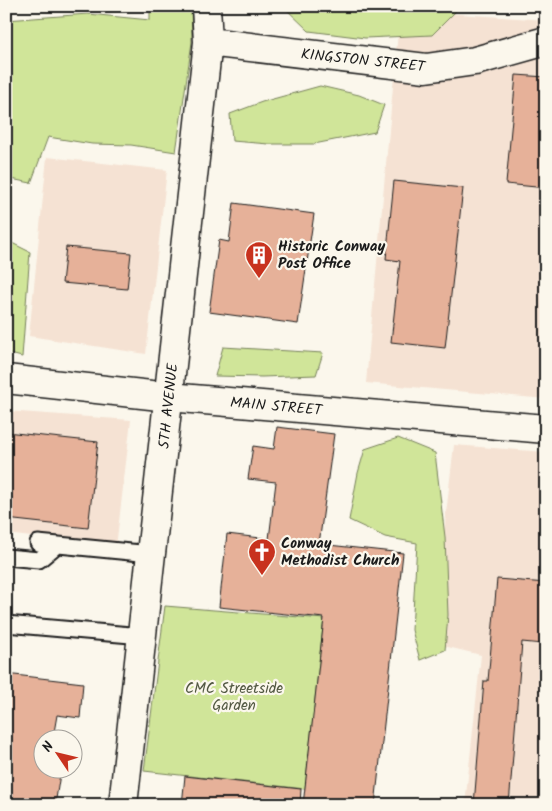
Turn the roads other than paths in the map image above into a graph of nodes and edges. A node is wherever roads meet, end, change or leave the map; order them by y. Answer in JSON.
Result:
{"nodes":[{"id":1,"x":206,"y":6,"type":"edge"},
{"id":2,"x":546,"y":41,"type":"edge"},
{"id":3,"x":208,"y":42,"type":"junction"},
{"id":4,"x":6,"y":379,"type":"edge"},
{"id":5,"x":169,"y":397,"type":"junction"},
{"id":6,"x":546,"y":429,"type":"edge"},
{"id":7,"x":38,"y":543,"type":"dead end"},
{"id":8,"x":57,"y":545,"type":"junction"},
{"id":9,"x":151,"y":554,"type":"junction"},
{"id":10,"x":6,"y":557,"type":"edge"},
{"id":11,"x":6,"y":624,"type":"edge"},
{"id":12,"x":142,"y":636,"type":"junction"},
{"id":13,"x":123,"y":805,"type":"edge"}],
"edges":[{"from":1,"to":3,"type":"street","name":"5TH AVENUE"},
{"from":2,"to":3,"type":"street","name":"KINGSTON STREET"},
{"from":3,"to":5,"type":"street","name":"5TH AVENUE"},
{"from":4,"to":5,"type":"street","name":"MAIN STREET"},
{"from":5,"to":6,"type":"street","name":"MAIN STREET"},
{"from":5,"to":9,"type":"street","name":"5TH AVENUE"},
{"from":7,"to":8,"type":"lane"},
{"from":8,"to":9,"type":"lane"},
{"from":8,"to":10,"type":"lane"},
{"from":9,"to":12,"type":"street","name":"5TH AVENUE"},
{"from":11,"to":12,"type":"lane"},
{"from":12,"to":13,"type":"street","name":"5TH AVENUE"}]}
